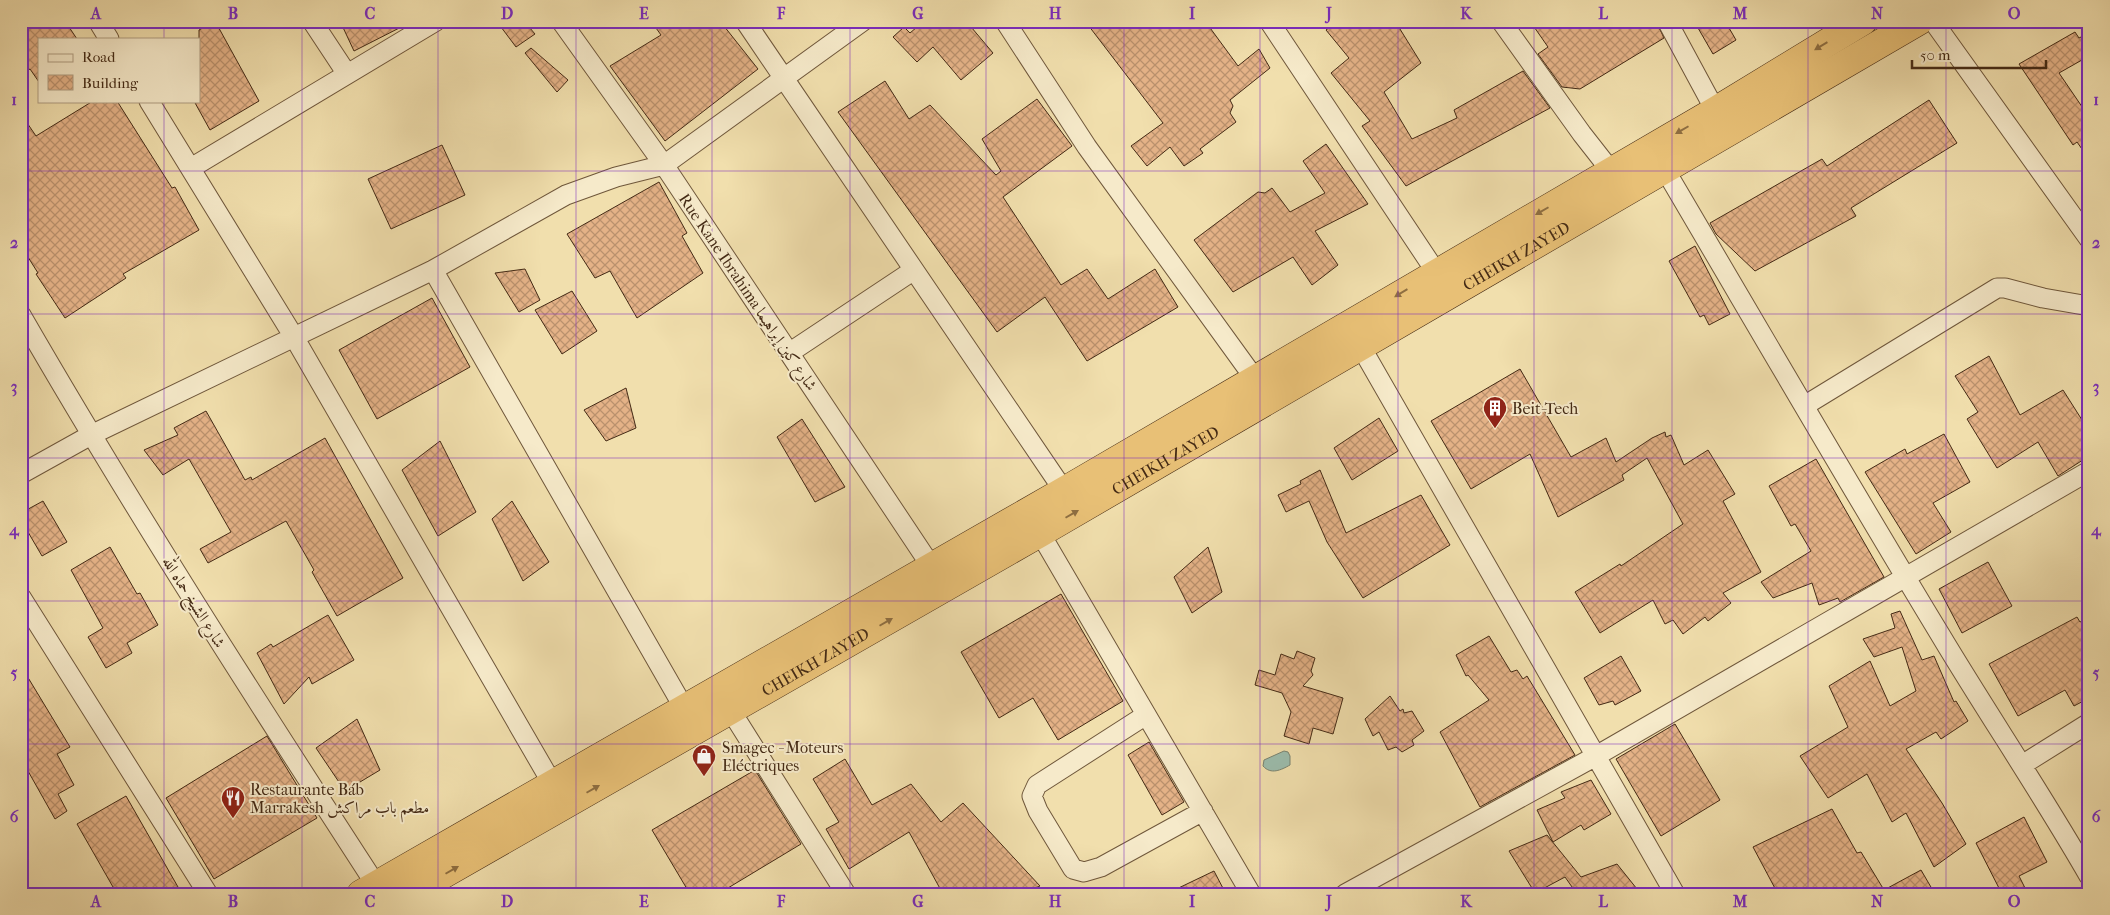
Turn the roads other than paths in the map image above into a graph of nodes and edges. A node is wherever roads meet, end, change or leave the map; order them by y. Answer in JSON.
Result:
{"nodes":[{"id":1,"x":98,"y":21,"type":"edge"},
{"id":2,"x":312,"y":21,"type":"edge"},
{"id":3,"x":436,"y":21,"type":"edge"},
{"id":4,"x":561,"y":21,"type":"edge"},
{"id":5,"x":745,"y":21,"type":"edge"},
{"id":6,"x":863,"y":21,"type":"edge"},
{"id":7,"x":1004,"y":21,"type":"edge"},
{"id":8,"x":1269,"y":21,"type":"edge"},
{"id":9,"x":1501,"y":21,"type":"edge"},
{"id":10,"x":1668,"y":21,"type":"edge"},
{"id":11,"x":1863,"y":21,"type":"edge"},
{"id":12,"x":1919,"y":21,"type":"edge"},
{"id":13,"x":1933,"y":21,"type":"edge"},
{"id":14,"x":109,"y":38,"type":"edge"},
{"id":15,"x":347,"y":74,"type":"junction"},
{"id":16,"x":785,"y":78,"type":"junction"},
{"id":17,"x":150,"y":102,"type":"edge"},
{"id":18,"x":1721,"y":121,"type":"junction"},
{"id":19,"x":664,"y":166,"type":"junction"},
{"id":20,"x":191,"y":168,"type":"junction"},
{"id":21,"x":1664,"y":168,"type":"junction"},
{"id":22,"x":1611,"y":171,"type":"junction"},
{"id":23,"x":2089,"y":239,"type":"edge"},
{"id":24,"x":433,"y":270,"type":"junction"},
{"id":25,"x":914,"y":270,"type":"junction"},
{"id":26,"x":1436,"y":272,"type":"junction"},
{"id":27,"x":2089,"y":306,"type":"edge"},
{"id":28,"x":21,"y":315,"type":"edge"},
{"id":29,"x":294,"y":337,"type":"junction"},
{"id":30,"x":1361,"y":346,"type":"junction"},
{"id":31,"x":789,"y":353,"type":"junction"},
{"id":32,"x":1255,"y":379,"type":"junction"},
{"id":33,"x":1804,"y":406,"type":"junction"},
{"id":34,"x":91,"y":435,"type":"junction"},
{"id":35,"x":2089,"y":471,"type":"edge"},
{"id":36,"x":21,"y":474,"type":"edge"},
{"id":37,"x":1064,"y":490,"type":"junction"},
{"id":38,"x":1040,"y":533,"type":"junction"},
{"id":39,"x":931,"y":566,"type":"junction"},
{"id":40,"x":1906,"y":578,"type":"junction"},
{"id":41,"x":21,"y":597,"type":"edge"},
{"id":42,"x":684,"y":708,"type":"junction"},
{"id":43,"x":731,"y":711,"type":"junction"},
{"id":44,"x":1146,"y":715,"type":"junction"},
{"id":45,"x":2089,"y":723,"type":"edge"},
{"id":46,"x":1596,"y":756,"type":"junction"},
{"id":47,"x":2022,"y":765,"type":"junction"},
{"id":48,"x":553,"y":784,"type":"junction"},
{"id":49,"x":1203,"y":811,"type":"junction"},
{"id":50,"x":2089,"y":876,"type":"edge"},
{"id":51,"x":368,"y":889,"type":"edge"},
{"id":52,"x":414,"y":893,"type":"edge"},
{"id":53,"x":208,"y":894,"type":"edge"},
{"id":54,"x":846,"y":894,"type":"edge"},
{"id":55,"x":1251,"y":894,"type":"edge"},
{"id":56,"x":1345,"y":894,"type":"edge"},
{"id":57,"x":1675,"y":894,"type":"edge"}],
"edges":[{"from":1,"to":14,"type":"street"},
{"from":2,"to":15,"type":"street"},
{"from":3,"to":15,"type":"street"},
{"from":4,"to":19,"type":"street","name":"Rue Kane Ibrahima شارع كين إبراهيما"},
{"from":5,"to":16,"type":"street"},
{"from":6,"to":16,"type":"street"},
{"from":7,"to":32,"type":"street"},
{"from":8,"to":26,"type":"street"},
{"from":9,"to":22,"type":"street"},
{"from":10,"to":18,"type":"street"},
{"from":11,"to":18,"type":"highway","name":"CHEIKH ZAYED","one_way":true},
{"from":12,"to":18,"type":"highway","name":"CHEIKH ZAYED"},
{"from":13,"to":23,"type":"street"},
{"from":15,"to":20,"type":"street"},
{"from":16,"to":19,"type":"street"},
{"from":16,"to":25,"type":"street"},
{"from":17,"to":20,"type":"street"},
{"from":18,"to":21,"type":"highway","name":"CHEIKH ZAYED"},
{"from":18,"to":22,"type":"highway","name":"CHEIKH ZAYED","one_way":true},
{"from":19,"to":24,"type":"street"},
{"from":19,"to":31,"type":"street","name":"Rue Kane Ibrahima شارع كين إبراهيما"},
{"from":20,"to":29,"type":"street"},
{"from":21,"to":30,"type":"highway","name":"CHEIKH ZAYED"},
{"from":21,"to":33,"type":"street"},
{"from":22,"to":26,"type":"highway","name":"CHEIKH ZAYED","one_way":true},
{"from":24,"to":29,"type":"street"},
{"from":24,"to":42,"type":"street"},
{"from":25,"to":31,"type":"street"},
{"from":25,"to":37,"type":"street"},
{"from":26,"to":32,"type":"highway","name":"CHEIKH ZAYED","one_way":true},
{"from":27,"to":33,"type":"street"},
{"from":28,"to":34,"type":"street","name":"شارع الشيخ حماه الله"},
{"from":29,"to":34,"type":"street"},
{"from":29,"to":48,"type":"street"},
{"from":38,"to":30,"type":"highway","name":"CHEIKH ZAYED","one_way":true},
{"from":30,"to":46,"type":"street"},
{"from":31,"to":39,"type":"street","name":"Rue Kane Ibrahima شارع كين إبراهيما"},
{"from":32,"to":37,"type":"highway","name":"CHEIKH ZAYED"},
{"from":33,"to":40,"type":"street"},
{"from":34,"to":36,"type":"street"},
{"from":34,"to":51,"type":"street","name":"شارع الشيخ حماه الله"},
{"from":35,"to":40,"type":"street"},
{"from":37,"to":39,"type":"highway","name":"CHEIKH ZAYED"},
{"from":43,"to":38,"type":"highway","name":"CHEIKH ZAYED","one_way":true},
{"from":38,"to":44,"type":"street"},
{"from":39,"to":42,"type":"highway","name":"CHEIKH ZAYED"},
{"from":40,"to":46,"type":"street"},
{"from":40,"to":47,"type":"street"},
{"from":41,"to":53,"type":"street"},
{"from":42,"to":48,"type":"highway","name":"CHEIKH ZAYED"},
{"from":52,"to":43,"type":"highway","name":"CHEIKH ZAYED","one_way":true},
{"from":43,"to":54,"type":"street"},
{"from":44,"to":49,"type":"street"},
{"from":44,"to":49,"type":"street"},
{"from":45,"to":47,"type":"street"},
{"from":46,"to":56,"type":"street"},
{"from":46,"to":57,"type":"street"},
{"from":47,"to":50,"type":"street"},
{"from":48,"to":51,"type":"highway","name":"CHEIKH ZAYED"},
{"from":49,"to":55,"type":"street"}]}
